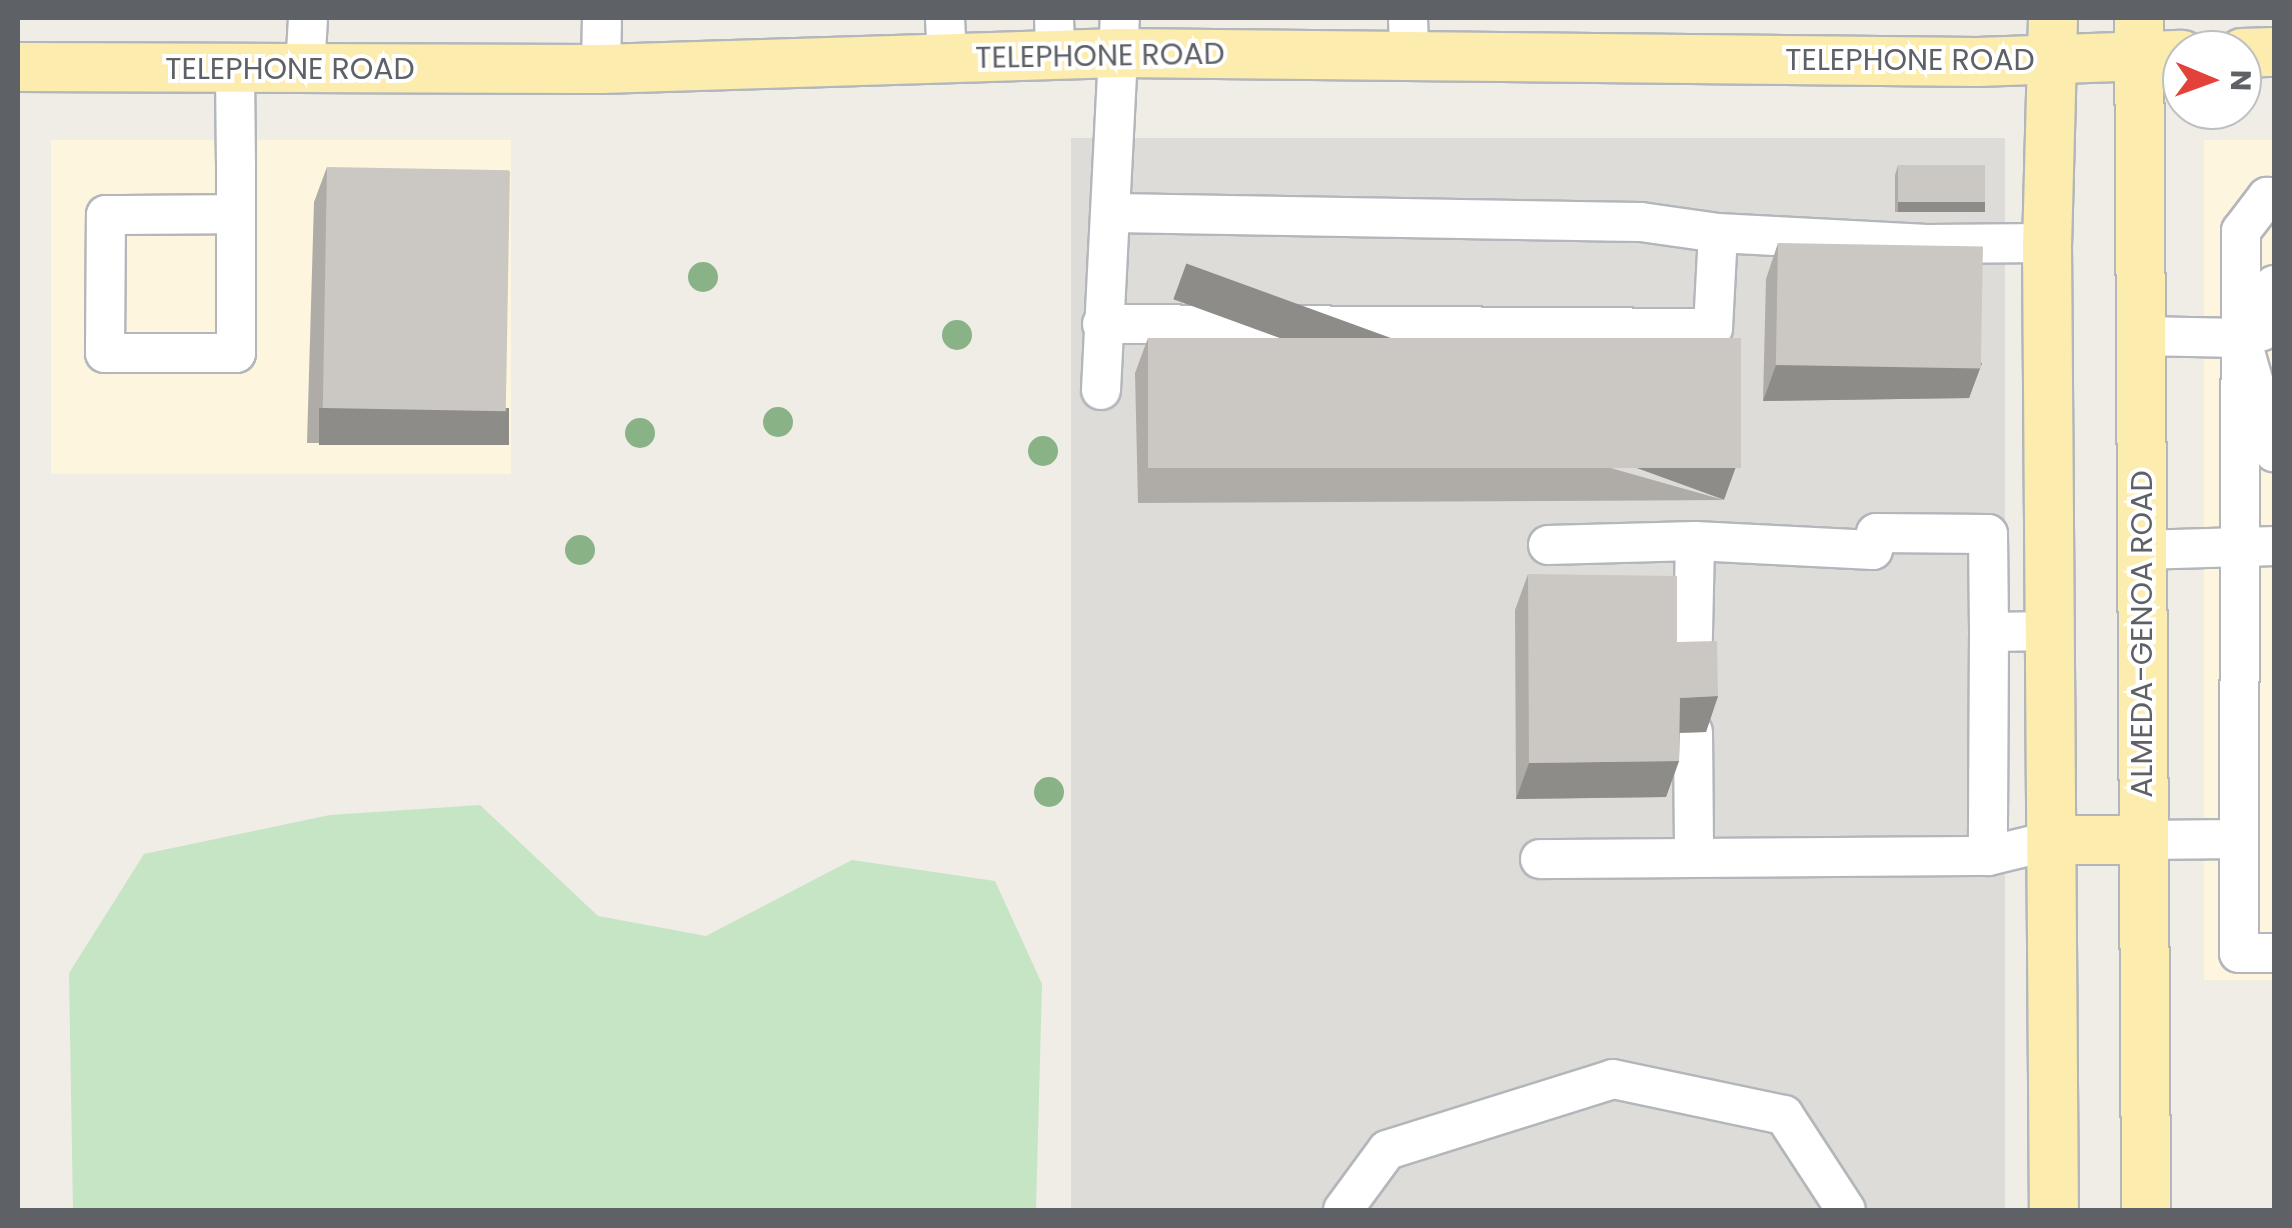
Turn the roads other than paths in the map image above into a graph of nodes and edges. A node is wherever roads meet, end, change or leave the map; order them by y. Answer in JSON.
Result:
{"nodes":[{"id":1,"x":308,"y":18,"type":"edge"},
{"id":2,"x":602,"y":18,"type":"edge"},
{"id":3,"x":1120,"y":35,"type":"edge"},
{"id":4,"x":1054,"y":36,"type":"edge"},
{"id":5,"x":1409,"y":37,"type":"edge"},
{"id":6,"x":946,"y":38,"type":"edge"},
{"id":7,"x":2053,"y":38,"type":"edge"},
{"id":8,"x":2153,"y":43,"type":"edge"},
{"id":9,"x":18,"y":66,"type":"edge"},
{"id":10,"x":305,"y":69,"type":"junction"},
{"id":11,"x":601,"y":69,"type":"junction"},
{"id":12,"x":234,"y":72,"type":"junction"},
{"id":13,"x":2274,"y":198,"type":"edge"},
{"id":14,"x":1113,"y":213,"type":"junction"},
{"id":15,"x":236,"y":214,"type":"junction"},
{"id":16,"x":1718,"y":234,"type":"junction"},
{"id":17,"x":2047,"y":242,"type":"junction"},
{"id":18,"x":2274,"y":286,"type":"edge"},
{"id":19,"x":1102,"y":324,"type":"junction"},
{"id":20,"x":2258,"y":332,"type":"edge"},
{"id":21,"x":2140,"y":336,"type":"junction"},
{"id":22,"x":2274,"y":367,"type":"edge"},
{"id":23,"x":1101,"y":390,"type":"dead end"},
{"id":24,"x":2274,"y":410,"type":"edge"},
{"id":25,"x":2274,"y":452,"type":"edge"},
{"id":26,"x":1695,"y":541,"type":"junction"},
{"id":27,"x":1548,"y":545,"type":"dead end"},
{"id":28,"x":2257,"y":548,"type":"edge"},
{"id":29,"x":2142,"y":550,"type":"junction"},
{"id":30,"x":2050,"y":631,"type":"junction"},
{"id":31,"x":1989,"y":632,"type":"junction"},
{"id":32,"x":1692,"y":676,"type":"edge"},
{"id":33,"x":1693,"y":732,"type":"edge"},
{"id":34,"x":2238,"y":839,"type":"junction"},
{"id":35,"x":2054,"y":840,"type":"junction"},
{"id":36,"x":2144,"y":840,"type":"junction"},
{"id":37,"x":1988,"y":856,"type":"junction"},
{"id":38,"x":1540,"y":858,"type":"dead end"},
{"id":39,"x":1694,"y":858,"type":"junction"},
{"id":40,"x":2274,"y":953,"type":"edge"},
{"id":41,"x":1343,"y":1210,"type":"edge"},
{"id":42,"x":1846,"y":1210,"type":"edge"},
{"id":43,"x":2054,"y":1210,"type":"edge"},
{"id":44,"x":2146,"y":1210,"type":"edge"}],
"edges":[{"from":1,"to":10,"type":"lane"},
{"from":2,"to":11,"type":"lane"},
{"from":3,"to":4,"type":"main road","name":"TELEPHONE ROAD"},
{"from":3,"to":5,"type":"main road","name":"TELEPHONE ROAD"},
{"from":3,"to":14,"type":"lane"},
{"from":4,"to":6,"type":"main road","name":"TELEPHONE ROAD"},
{"from":5,"to":7,"type":"main road","name":"TELEPHONE ROAD"},
{"from":6,"to":11,"type":"main road","name":"TELEPHONE ROAD"},
{"from":7,"to":8,"type":"main road","name":"TELEPHONE ROAD"},
{"from":7,"to":17,"type":"main road"},
{"from":8,"to":21,"type":"main road","name":"ALMEDA-GENOA ROAD"},
{"from":9,"to":12,"type":"main road","name":"TELEPHONE ROAD"},
{"from":10,"to":11,"type":"main road","name":"TELEPHONE ROAD"},
{"from":10,"to":12,"type":"main road","name":"TELEPHONE ROAD"},
{"from":12,"to":15,"type":"lane"},
{"from":13,"to":20,"type":"lane"},
{"from":14,"to":16,"type":"lane"},
{"from":14,"to":19,"type":"lane"},
{"from":15,"to":15,"type":"lane"},
{"from":16,"to":17,"type":"lane"},
{"from":16,"to":19,"type":"lane"},
{"from":17,"to":30,"type":"main road"},
{"from":18,"to":20,"type":"lane"},
{"from":19,"to":23,"type":"lane"},
{"from":20,"to":21,"type":"lane"},
{"from":20,"to":22,"type":"lane"},
{"from":20,"to":24,"type":"lane"},
{"from":20,"to":25,"type":"lane"},
{"from":20,"to":28,"type":"lane"},
{"from":21,"to":29,"type":"main road","name":"ALMEDA-GENOA ROAD"},
{"from":26,"to":27,"type":"lane"},
{"from":26,"to":31,"type":"lane"},
{"from":26,"to":32,"type":"lane"},
{"from":28,"to":29,"type":"lane"},
{"from":28,"to":34,"type":"lane"},
{"from":29,"to":36,"type":"main road","name":"ALMEDA-GENOA ROAD"},
{"from":30,"to":31,"type":"lane"},
{"from":30,"to":35,"type":"main road"},
{"from":31,"to":37,"type":"lane"},
{"from":33,"to":39,"type":"lane"},
{"from":34,"to":36,"type":"lane"},
{"from":34,"to":40,"type":"lane"},
{"from":35,"to":36,"type":"main road"},
{"from":35,"to":37,"type":"lane"},
{"from":35,"to":43,"type":"main road"},
{"from":36,"to":44,"type":"main road","name":"ALMEDA-GENOA ROAD"},
{"from":37,"to":39,"type":"lane"},
{"from":38,"to":39,"type":"lane"},
{"from":41,"to":42,"type":"lane"}]}
